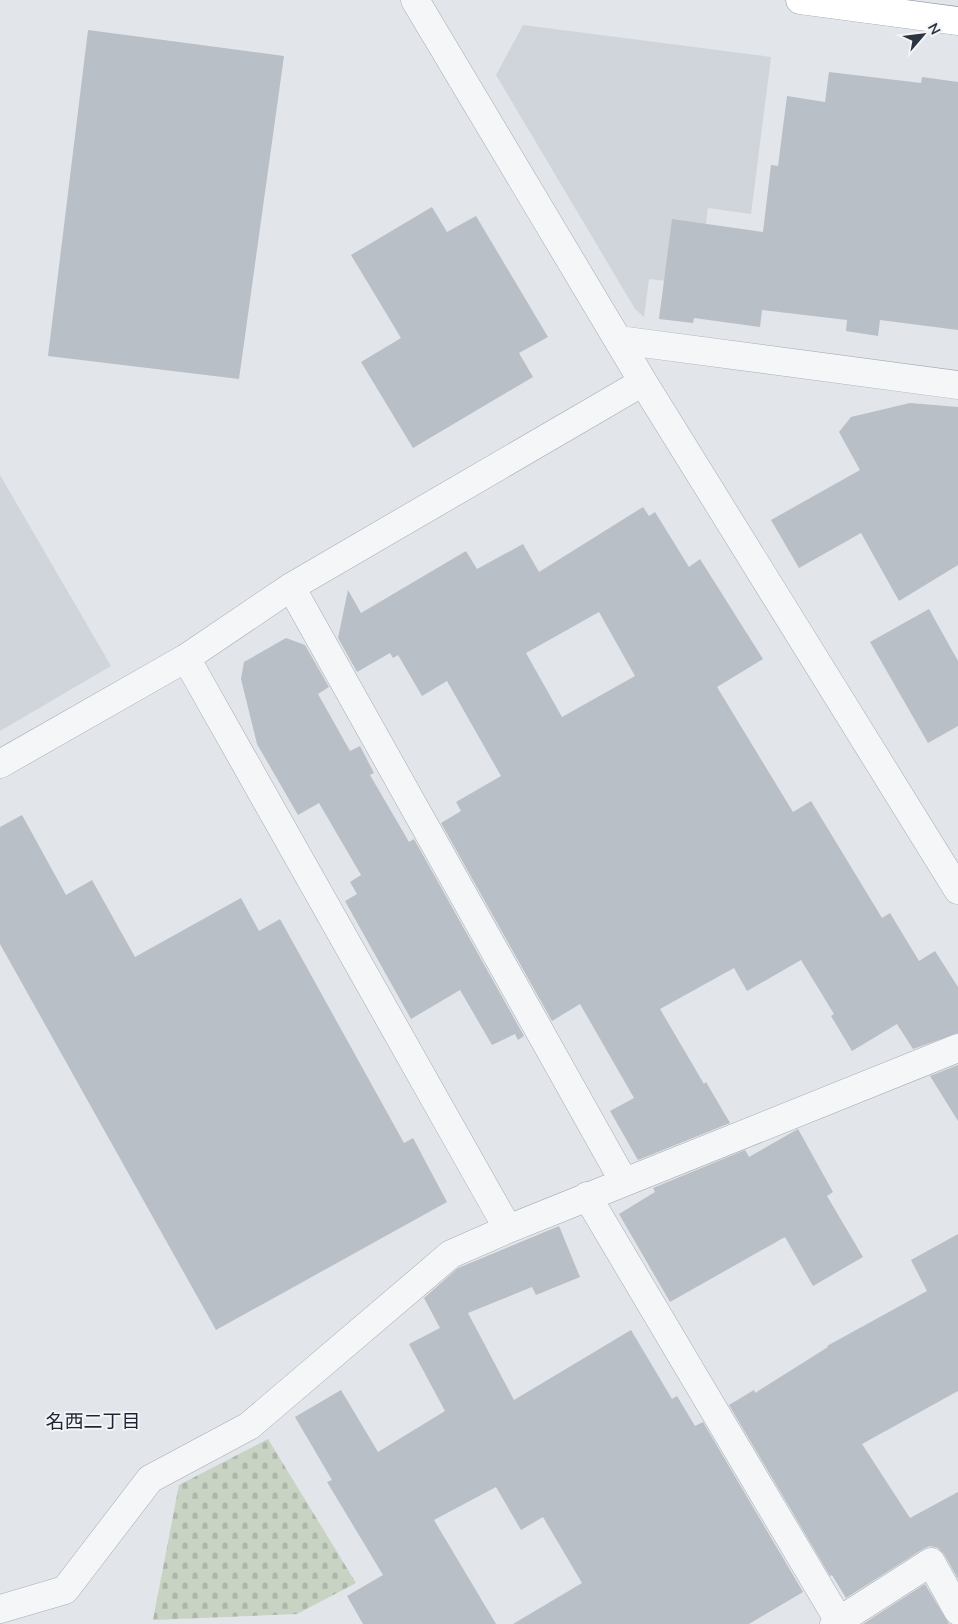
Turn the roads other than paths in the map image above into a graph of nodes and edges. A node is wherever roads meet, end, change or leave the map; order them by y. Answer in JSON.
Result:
{"nodes":[{"id":1,"x":415,"y":0,"type":"edge"},
{"id":2,"x":800,"y":0,"type":"edge"},
{"id":3,"x":958,"y":21,"type":"edge"},
{"id":4,"x":619,"y":340,"type":"junction"},
{"id":5,"x":643,"y":382,"type":"junction"},
{"id":6,"x":958,"y":385,"type":"edge"},
{"id":7,"x":291,"y":587,"type":"junction"},
{"id":8,"x":186,"y":658,"type":"junction"},
{"id":9,"x":0,"y":764,"type":"edge"},
{"id":10,"x":958,"y":890,"type":"edge"},
{"id":11,"x":958,"y":1048,"type":"edge"},
{"id":12,"x":624,"y":1182,"type":"junction"},
{"id":13,"x":588,"y":1196,"type":"junction"},
{"id":14,"x":508,"y":1228,"type":"junction"},
{"id":15,"x":0,"y":1609,"type":"edge"},
{"id":16,"x":958,"y":1611,"type":"edge"},
{"id":17,"x":837,"y":1622,"type":"edge"}],
"edges":[{"from":1,"to":4,"type":"street"},
{"from":2,"to":3,"type":"highway"},
{"from":4,"to":5,"type":"street"},
{"from":4,"to":6,"type":"street"},
{"from":5,"to":7,"type":"street"},
{"from":5,"to":10,"type":"street"},
{"from":7,"to":8,"type":"street"},
{"from":7,"to":12,"type":"street"},
{"from":8,"to":9,"type":"street"},
{"from":8,"to":14,"type":"street"},
{"from":11,"to":12,"type":"street"},
{"from":12,"to":13,"type":"street"},
{"from":13,"to":14,"type":"street"},
{"from":13,"to":17,"type":"street"},
{"from":14,"to":15,"type":"street"},
{"from":16,"to":17,"type":"street"}]}
